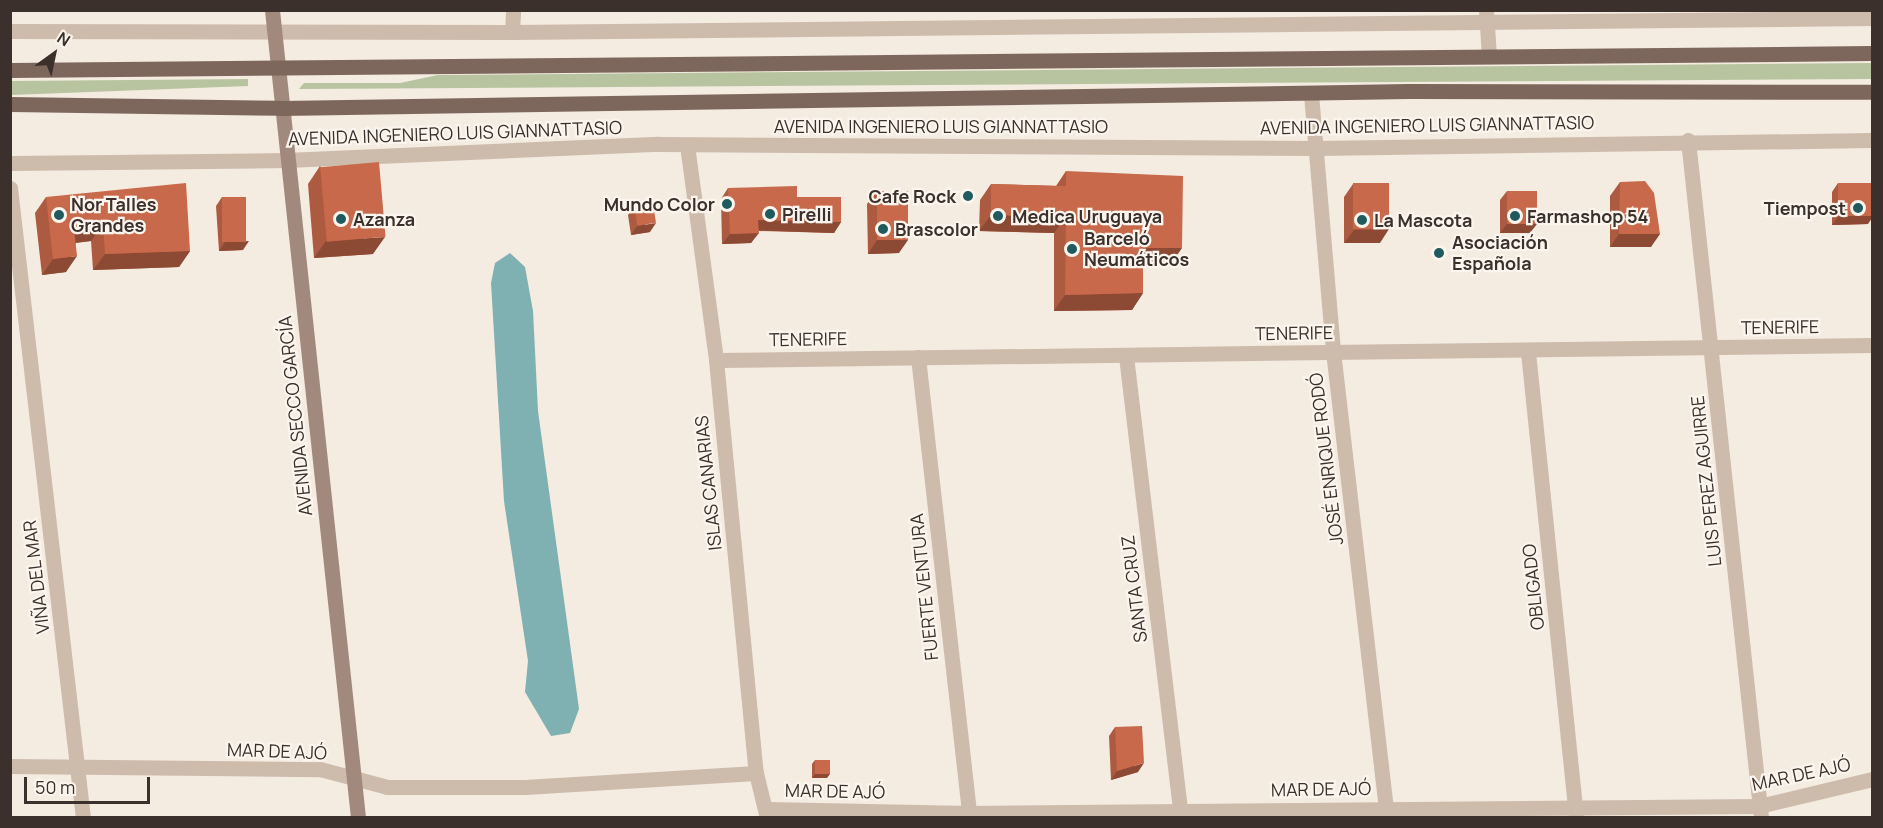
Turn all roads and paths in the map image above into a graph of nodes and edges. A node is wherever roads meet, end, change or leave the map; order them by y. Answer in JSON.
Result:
{"nodes":[{"id":1,"x":272,"y":10,"type":"edge"},
{"id":2,"x":513,"y":10,"type":"edge"},
{"id":3,"x":1486,"y":16,"type":"edge"},
{"id":4,"x":1872,"y":18,"type":"edge"},
{"id":5,"x":10,"y":31,"type":"edge"},
{"id":6,"x":512,"y":33,"type":"junction"},
{"id":7,"x":275,"y":34,"type":"junction"},
{"id":8,"x":1872,"y":53,"type":"edge"},
{"id":9,"x":1489,"y":56,"type":"junction"},
{"id":10,"x":278,"y":69,"type":"junction"},
{"id":11,"x":10,"y":70,"type":"edge"},
{"id":12,"x":1872,"y":92,"type":"edge"},
{"id":13,"x":1311,"y":94,"type":"junction"},
{"id":14,"x":10,"y":104,"type":"edge"},
{"id":15,"x":281,"y":108,"type":"junction"},
{"id":16,"x":1688,"y":140,"type":"junction"},
{"id":17,"x":1872,"y":140,"type":"edge"},
{"id":18,"x":687,"y":145,"type":"junction"},
{"id":19,"x":1316,"y":148,"type":"junction"},
{"id":20,"x":286,"y":160,"type":"junction"},
{"id":21,"x":10,"y":163,"type":"edge"},
{"id":22,"x":10,"y":188,"type":"edge"},
{"id":23,"x":1872,"y":345,"type":"edge"},
{"id":24,"x":1712,"y":348,"type":"junction"},
{"id":25,"x":1333,"y":351,"type":"junction"},
{"id":26,"x":1528,"y":352,"type":"junction"},
{"id":27,"x":1126,"y":356,"type":"junction"},
{"id":28,"x":918,"y":357,"type":"junction"},
{"id":29,"x":716,"y":360,"type":"junction"},
{"id":30,"x":10,"y":766,"type":"edge"},
{"id":31,"x":77,"y":766,"type":"junction"},
{"id":32,"x":756,"y":773,"type":"junction"},
{"id":33,"x":354,"y":777,"type":"junction"},
{"id":34,"x":1872,"y":779,"type":"edge"},
{"id":35,"x":1575,"y":812,"type":"edge"},
{"id":36,"x":1760,"y":812,"type":"edge"},
{"id":37,"x":767,"y":813,"type":"edge"},
{"id":38,"x":969,"y":813,"type":"junction"},
{"id":39,"x":1386,"y":813,"type":"edge"},
{"id":40,"x":1181,"y":814,"type":"edge"},
{"id":41,"x":83,"y":818,"type":"edge"},
{"id":42,"x":358,"y":818,"type":"edge"}],
"edges":[{"from":1,"to":7,"type":"street","name":"AVENIDA SECCO GARCÍA"},
{"from":2,"to":6,"type":"street"},
{"from":3,"to":4,"type":"street"},
{"from":3,"to":6,"type":"street"},
{"from":3,"to":9,"type":"street"},
{"from":5,"to":7,"type":"street"},
{"from":6,"to":7,"type":"street"},
{"from":7,"to":10,"type":"street","name":"AVENIDA SECCO GARCÍA"},
{"from":8,"to":9,"type":"main road"},
{"from":9,"to":10,"type":"main road"},
{"from":10,"to":11,"type":"main road"},
{"from":10,"to":15,"type":"street","name":"AVENIDA SECCO GARCÍA"},
{"from":12,"to":13,"type":"main road","name":"AVENIDA INGENIERO LUIS GIANNATTASIO"},
{"from":13,"to":15,"type":"main road","name":"AVENIDA INGENIERO LUIS GIANNATTASIO"},
{"from":13,"to":19,"type":"street","name":"JOSÉ ENRIQUE RODÓ"},
{"from":14,"to":15,"type":"main road","name":"AVENIDA INGENIERO LUIS GIANNATTASIO"},
{"from":15,"to":20,"type":"street","name":"AVENIDA SECCO GARCÍA"},
{"from":16,"to":17,"type":"street","name":"AVENIDA INGENIERO LUIS GIANNATTASIO"},
{"from":16,"to":19,"type":"street","name":"AVENIDA INGENIERO LUIS GIANNATTASIO"},
{"from":16,"to":24,"type":"street","name":"LUIS PEREZ AGUIRRE"},
{"from":18,"to":19,"type":"street","name":"AVENIDA INGENIERO LUIS GIANNATTASIO"},
{"from":18,"to":20,"type":"street","name":"AVENIDA INGENIERO LUIS GIANNATTASIO"},
{"from":18,"to":29,"type":"street","name":"ISLAS CANARIAS"},
{"from":19,"to":25,"type":"street","name":"JOSÉ ENRIQUE RODÓ"},
{"from":20,"to":21,"type":"street","name":"AVENIDA INGENIERO LUIS GIANNATTASIO"},
{"from":20,"to":33,"type":"street","name":"AVENIDA SECCO GARCÍA"},
{"from":22,"to":31,"type":"street","name":"VIÑA DEL MAR"},
{"from":23,"to":24,"type":"street","name":"TENERIFE"},
{"from":24,"to":26,"type":"street","name":"TENERIFE"},
{"from":24,"to":36,"type":"street","name":"LUIS PEREZ AGUIRRE"},
{"from":25,"to":26,"type":"street","name":"TENERIFE"},
{"from":25,"to":27,"type":"street","name":"TENERIFE"},
{"from":25,"to":39,"type":"street","name":"JOSÉ ENRIQUE RODÓ"},
{"from":26,"to":35,"type":"street","name":"OBLIGADO"},
{"from":27,"to":28,"type":"street","name":"TENERIFE"},
{"from":27,"to":40,"type":"street","name":"SANTA CRUZ"},
{"from":28,"to":29,"type":"street","name":"TENERIFE"},
{"from":28,"to":38,"type":"street","name":"FUERTE VENTURA"},
{"from":29,"to":32,"type":"street","name":"ISLAS CANARIAS"},
{"from":30,"to":31,"type":"street","name":"MAR DE AJÓ"},
{"from":31,"to":33,"type":"street","name":"MAR DE AJÓ"},
{"from":31,"to":41,"type":"street","name":"VIÑA DEL MAR"},
{"from":32,"to":33,"type":"street","name":"MAR DE AJÓ"},
{"from":32,"to":37,"type":"street","name":"ISLAS CANARIAS"},
{"from":33,"to":42,"type":"street","name":"AVENIDA SECCO GARCÍA"},
{"from":34,"to":36,"type":"street","name":"MAR DE AJÓ"},
{"from":35,"to":36,"type":"street","name":"MAR DE AJÓ"},
{"from":35,"to":39,"type":"street","name":"MAR DE AJÓ"},
{"from":37,"to":38,"type":"street","name":"MAR DE AJÓ"},
{"from":38,"to":40,"type":"street","name":"MAR DE AJÓ"},
{"from":39,"to":40,"type":"street","name":"MAR DE AJÓ"}]}
